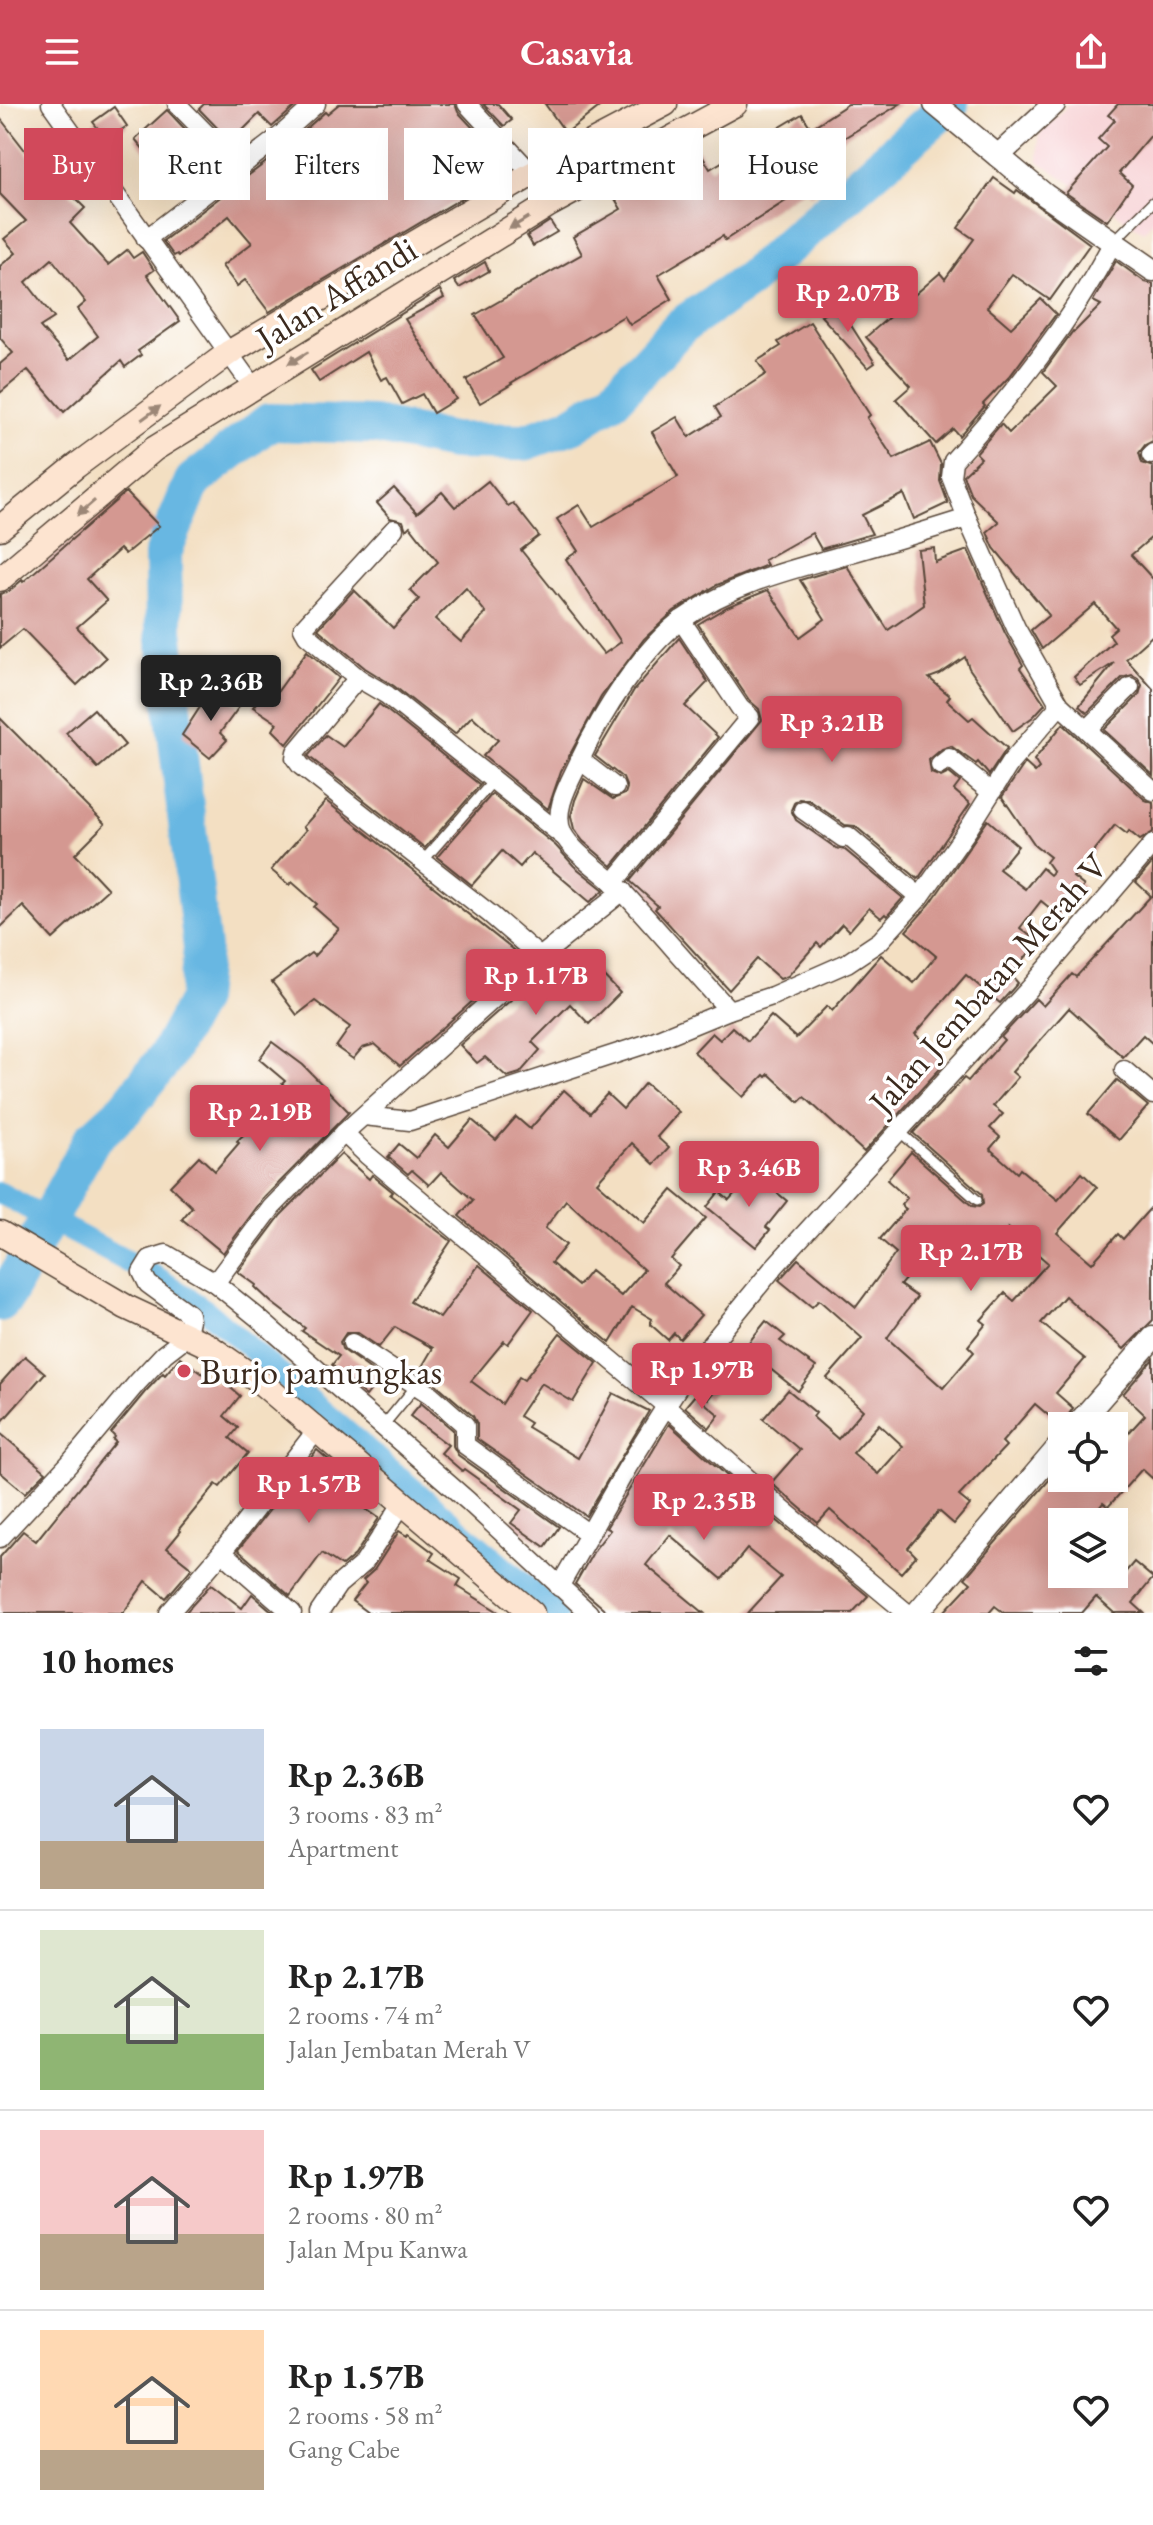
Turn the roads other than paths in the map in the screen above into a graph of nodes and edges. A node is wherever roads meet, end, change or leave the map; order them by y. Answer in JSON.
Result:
{"nodes":[{"id":1,"x":51,"y":104,"type":"edge"},
{"id":2,"x":177,"y":104,"type":"edge"},
{"id":3,"x":316,"y":104,"type":"edge"},
{"id":4,"x":467,"y":104,"type":"edge"},
{"id":5,"x":665,"y":104,"type":"edge"},
{"id":6,"x":735,"y":104,"type":"edge"},
{"id":7,"x":935,"y":104,"type":"edge"},
{"id":8,"x":1054,"y":104,"type":"edge"},
{"id":9,"x":201,"y":128,"type":"edge"},
{"id":10,"x":619,"y":128,"type":"edge"},
{"id":11,"x":998,"y":156,"type":"junction"},
{"id":12,"x":250,"y":159,"type":"edge"},
{"id":13,"x":528,"y":170,"type":"edge"},
{"id":14,"x":528,"y":176,"type":"edge"},
{"id":15,"x":196,"y":200,"type":"edge"},
{"id":16,"x":1153,"y":202,"type":"edge"},
{"id":17,"x":146,"y":239,"type":"junction"},
{"id":18,"x":1113,"y":242,"type":"junction"},
{"id":19,"x":1153,"y":270,"type":"edge"},
{"id":20,"x":230,"y":352,"type":"junction"},
{"id":21,"x":253,"y":387,"type":"junction"},
{"id":22,"x":967,"y":518,"type":"junction"},
{"id":23,"x":0,"y":528,"type":"edge"},
{"id":24,"x":394,"y":529,"type":"dead end"},
{"id":25,"x":0,"y":579,"type":"edge"},
{"id":26,"x":681,"y":620,"type":"junction"},
{"id":27,"x":358,"y":678,"type":"junction"},
{"id":28,"x":1130,"y":687,"type":"dead end"},
{"id":29,"x":1060,"y":705,"type":"junction"},
{"id":30,"x":1087,"y":730,"type":"junction"},
{"id":31,"x":580,"y":760,"type":"junction"},
{"id":32,"x":940,"y":765,"type":"dead end"},
{"id":33,"x":494,"y":780,"type":"junction"},
{"id":34,"x":615,"y":787,"type":"dead end"},
{"id":35,"x":1153,"y":791,"type":"edge"},
{"id":36,"x":991,"y":792,"type":"junction"},
{"id":37,"x":803,"y":810,"type":"dead end"},
{"id":38,"x":563,"y":836,"type":"junction"},
{"id":39,"x":1153,"y":844,"type":"edge"},
{"id":40,"x":423,"y":861,"type":"junction"},
{"id":41,"x":618,"y":887,"type":"junction"},
{"id":42,"x":920,"y":897,"type":"junction"},
{"id":43,"x":540,"y":957,"type":"junction"},
{"id":44,"x":729,"y":1010,"type":"junction"},
{"id":45,"x":1124,"y":1070,"type":"dead end"},
{"id":46,"x":1153,"y":1095,"type":"edge"},
{"id":47,"x":364,"y":1116,"type":"junction"},
{"id":48,"x":899,"y":1131,"type":"junction"},
{"id":49,"x":344,"y":1133,"type":"junction"},
{"id":50,"x":977,"y":1200,"type":"dead end"},
{"id":51,"x":0,"y":1233,"type":"edge"},
{"id":52,"x":215,"y":1283,"type":"junction"},
{"id":53,"x":186,"y":1337,"type":"junction"},
{"id":54,"x":1153,"y":1338,"type":"edge"},
{"id":55,"x":352,"y":1343,"type":"dead end"},
{"id":56,"x":416,"y":1386,"type":"junction"},
{"id":57,"x":665,"y":1405,"type":"junction"},
{"id":58,"x":1088,"y":1412,"type":"edge"},
{"id":59,"x":383,"y":1426,"type":"junction"},
{"id":60,"x":316,"y":1431,"type":"junction"},
{"id":61,"x":1048,"y":1459,"type":"edge"},
{"id":62,"x":402,"y":1504,"type":"junction"},
{"id":63,"x":589,"y":1534,"type":"junction"},
{"id":64,"x":0,"y":1538,"type":"edge"},
{"id":65,"x":222,"y":1552,"type":"junction"},
{"id":66,"x":559,"y":1587,"type":"junction"},
{"id":67,"x":169,"y":1613,"type":"edge"},
{"id":68,"x":292,"y":1613,"type":"edge"},
{"id":69,"x":319,"y":1613,"type":"edge"},
{"id":70,"x":532,"y":1613,"type":"edge"},
{"id":71,"x":589,"y":1613,"type":"edge"},
{"id":72,"x":907,"y":1613,"type":"edge"},
{"id":73,"x":917,"y":1613,"type":"edge"}],
"edges":[{"from":1,"to":17,"type":"street"},
{"from":2,"to":9,"type":"street"},
{"from":3,"to":12,"type":"street"},
{"from":4,"to":13,"type":"street"},
{"from":5,"to":10,"type":"main road","name":"Jalan Affandi"},
{"from":6,"to":21,"type":"main road","name":"Jalan Affandi","one_way":true},
{"from":7,"to":11,"type":"street"},
{"from":8,"to":11,"type":"street"},
{"from":11,"to":18,"type":"street"},
{"from":14,"to":20,"type":"main road","name":"Jalan Affandi"},
{"from":15,"to":17,"type":"street"},
{"from":16,"to":18,"type":"lane"},
{"from":17,"to":20,"type":"street"},
{"from":18,"to":19,"type":"street"},
{"from":18,"to":22,"type":"street"},
{"from":20,"to":21,"type":"street"},
{"from":23,"to":20,"type":"main road","name":"Jalan Affandi","one_way":true},
{"from":21,"to":25,"type":"main road","name":"Jalan Affandi","one_way":true},
{"from":22,"to":26,"type":"street"},
{"from":22,"to":29,"type":"street"},
{"from":24,"to":27,"type":"street"},
{"from":26,"to":31,"type":"street"},
{"from":26,"to":41,"type":"street"},
{"from":27,"to":33,"type":"street"},
{"from":27,"to":40,"type":"street"},
{"from":28,"to":30,"type":"street"},
{"from":29,"to":30,"type":"street"},
{"from":29,"to":36,"type":"street"},
{"from":30,"to":35,"type":"street"},
{"from":31,"to":34,"type":"street"},
{"from":31,"to":38,"type":"street"},
{"from":32,"to":36,"type":"street"},
{"from":33,"to":38,"type":"street"},
{"from":33,"to":40,"type":"lane"},
{"from":36,"to":42,"type":"street"},
{"from":37,"to":42,"type":"street"},
{"from":38,"to":41,"type":"street"},
{"from":39,"to":48,"type":"street","name":"Jalan Jembatan Merah V"},
{"from":40,"to":43,"type":"street"},
{"from":41,"to":43,"type":"street"},
{"from":41,"to":44,"type":"street"},
{"from":42,"to":44,"type":"street"},
{"from":43,"to":47,"type":"street"},
{"from":44,"to":47,"type":"street"},
{"from":45,"to":46,"type":"street"},
{"from":47,"to":49,"type":"street"},
{"from":48,"to":50,"type":"lane"},
{"from":48,"to":57,"type":"street","name":"Jalan Jembatan Merah V"},
{"from":49,"to":52,"type":"street"},
{"from":49,"to":57,"type":"street"},
{"from":51,"to":53,"type":"main road"},
{"from":52,"to":53,"type":"street"},
{"from":52,"to":59,"type":"street"},
{"from":53,"to":60,"type":"main road"},
{"from":53,"to":64,"type":"street"},
{"from":54,"to":58,"type":"street"},
{"from":55,"to":56,"type":"street"},
{"from":56,"to":59,"type":"lane"},
{"from":56,"to":63,"type":"street"},
{"from":57,"to":63,"type":"street","name":"Jalan Jembatan Merah V"},
{"from":57,"to":72,"type":"street"},
{"from":59,"to":66,"type":"street"},
{"from":60,"to":62,"type":"main road"},
{"from":60,"to":65,"type":"street"},
{"from":61,"to":73,"type":"street"},
{"from":62,"to":69,"type":"street"},
{"from":62,"to":70,"type":"main road"},
{"from":63,"to":66,"type":"street","name":"Jalan Jembatan Merah V"},
{"from":65,"to":67,"type":"street"},
{"from":65,"to":68,"type":"street"},
{"from":66,"to":71,"type":"street"}]}
